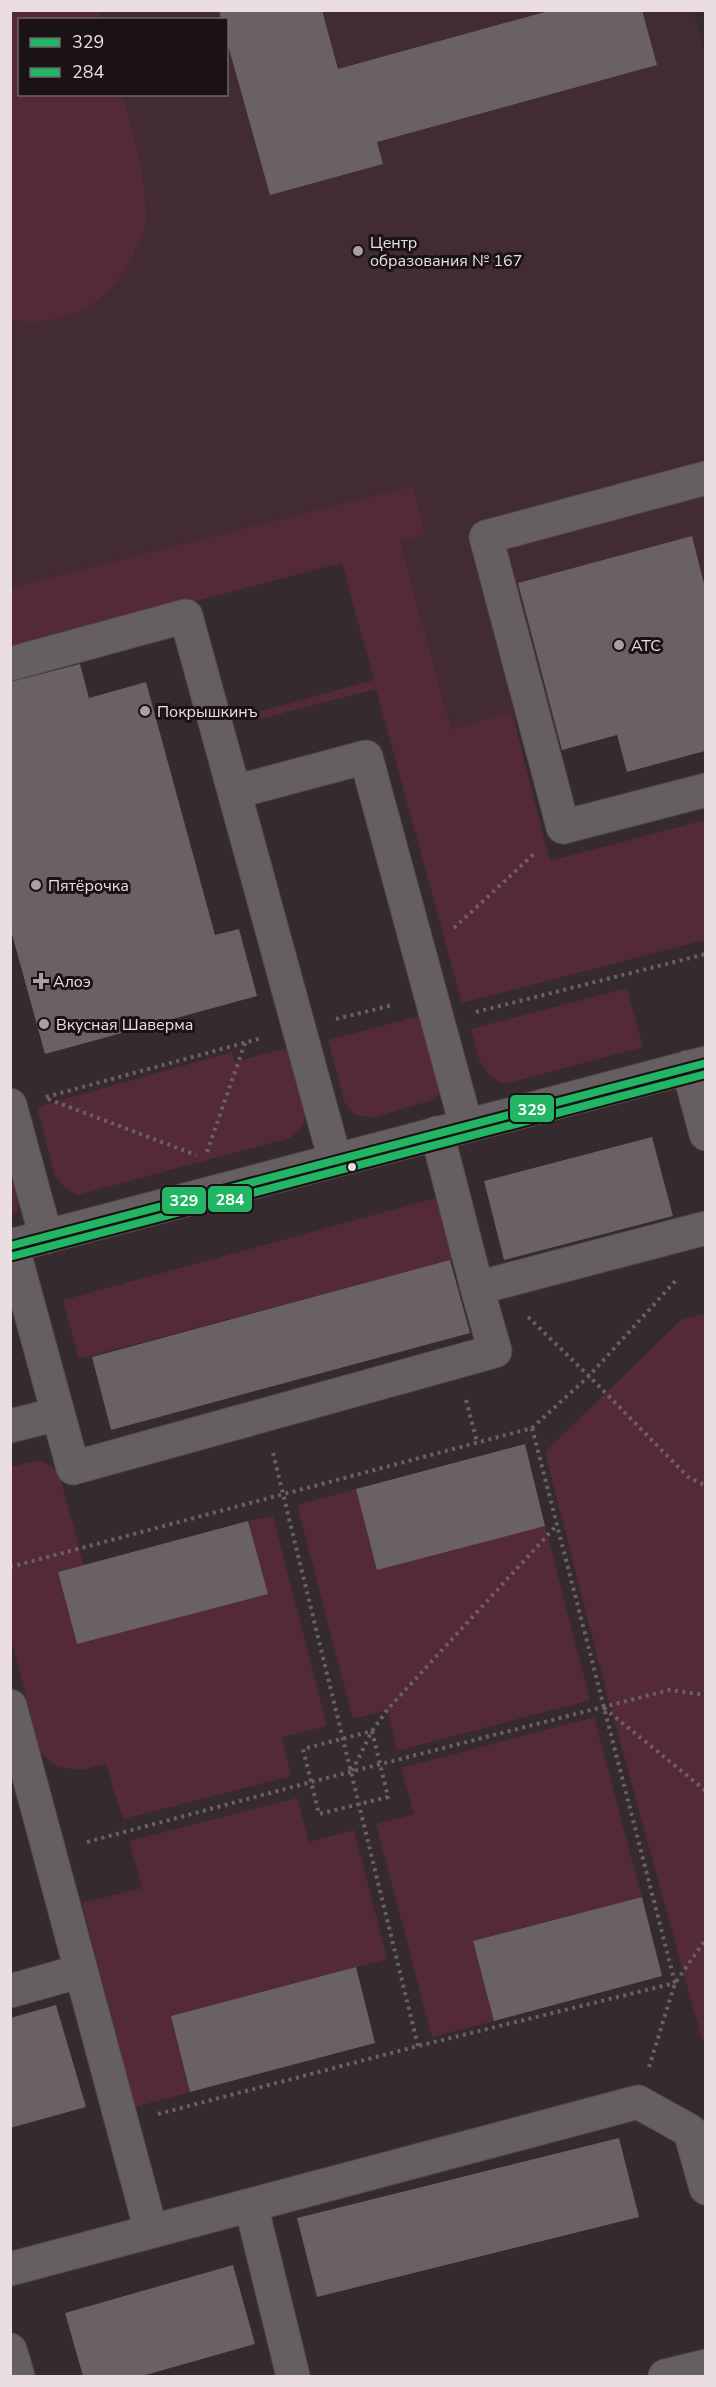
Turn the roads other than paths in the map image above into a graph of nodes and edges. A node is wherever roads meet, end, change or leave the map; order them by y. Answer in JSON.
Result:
{"nodes":[{"id":1,"x":705,"y":478,"type":"edge"},
{"id":2,"x":10,"y":664,"type":"edge"},
{"id":3,"x":705,"y":790,"type":"edge"},
{"id":4,"x":235,"y":792,"type":"junction"},
{"id":5,"x":697,"y":1065,"type":"edge"},
{"id":6,"x":14,"y":1120,"type":"edge"},
{"id":7,"x":452,"y":1129,"type":"junction"},
{"id":8,"x":705,"y":1134,"type":"edge"},
{"id":9,"x":335,"y":1160,"type":"junction"},
{"id":10,"x":705,"y":1228,"type":"edge"},
{"id":11,"x":46,"y":1236,"type":"junction"},
{"id":12,"x":11,"y":1245,"type":"edge"},
{"id":13,"x":484,"y":1286,"type":"junction"},
{"id":14,"x":58,"y":1414,"type":"junction"},
{"id":15,"x":10,"y":1426,"type":"edge"},
{"id":16,"x":11,"y":1713,"type":"edge"},
{"id":17,"x":81,"y":1971,"type":"junction"},
{"id":18,"x":10,"y":1990,"type":"edge"},
{"id":19,"x":698,"y":2130,"type":"edge"},
{"id":20,"x":705,"y":2188,"type":"edge"},
{"id":21,"x":251,"y":2205,"type":"junction"},
{"id":22,"x":151,"y":2231,"type":"junction"},
{"id":23,"x":10,"y":2269,"type":"edge"},
{"id":24,"x":10,"y":2349,"type":"edge"},
{"id":25,"x":705,"y":2366,"type":"edge"},
{"id":26,"x":18,"y":2376,"type":"edge"},
{"id":27,"x":293,"y":2376,"type":"edge"},
{"id":28,"x":664,"y":2376,"type":"edge"}],
"edges":[{"from":1,"to":3,"type":"street"},
{"from":2,"to":4,"type":"street"},
{"from":4,"to":7,"type":"street"},
{"from":4,"to":9,"type":"street"},
{"from":5,"to":7,"type":"street"},
{"from":5,"to":8,"type":"street"},
{"from":6,"to":11,"type":"street"},
{"from":7,"to":9,"type":"street"},
{"from":7,"to":13,"type":"street"},
{"from":9,"to":11,"type":"street"},
{"from":10,"to":13,"type":"street"},
{"from":11,"to":12,"type":"street"},
{"from":12,"to":14,"type":"street"},
{"from":13,"to":14,"type":"street"},
{"from":14,"to":15,"type":"street"},
{"from":16,"to":17,"type":"street"},
{"from":17,"to":18,"type":"street"},
{"from":17,"to":22,"type":"street"},
{"from":19,"to":20,"type":"street"},
{"from":19,"to":21,"type":"street"},
{"from":21,"to":22,"type":"street"},
{"from":21,"to":27,"type":"street"},
{"from":22,"to":23,"type":"street"},
{"from":24,"to":26,"type":"street"},
{"from":25,"to":28,"type":"street"}]}
